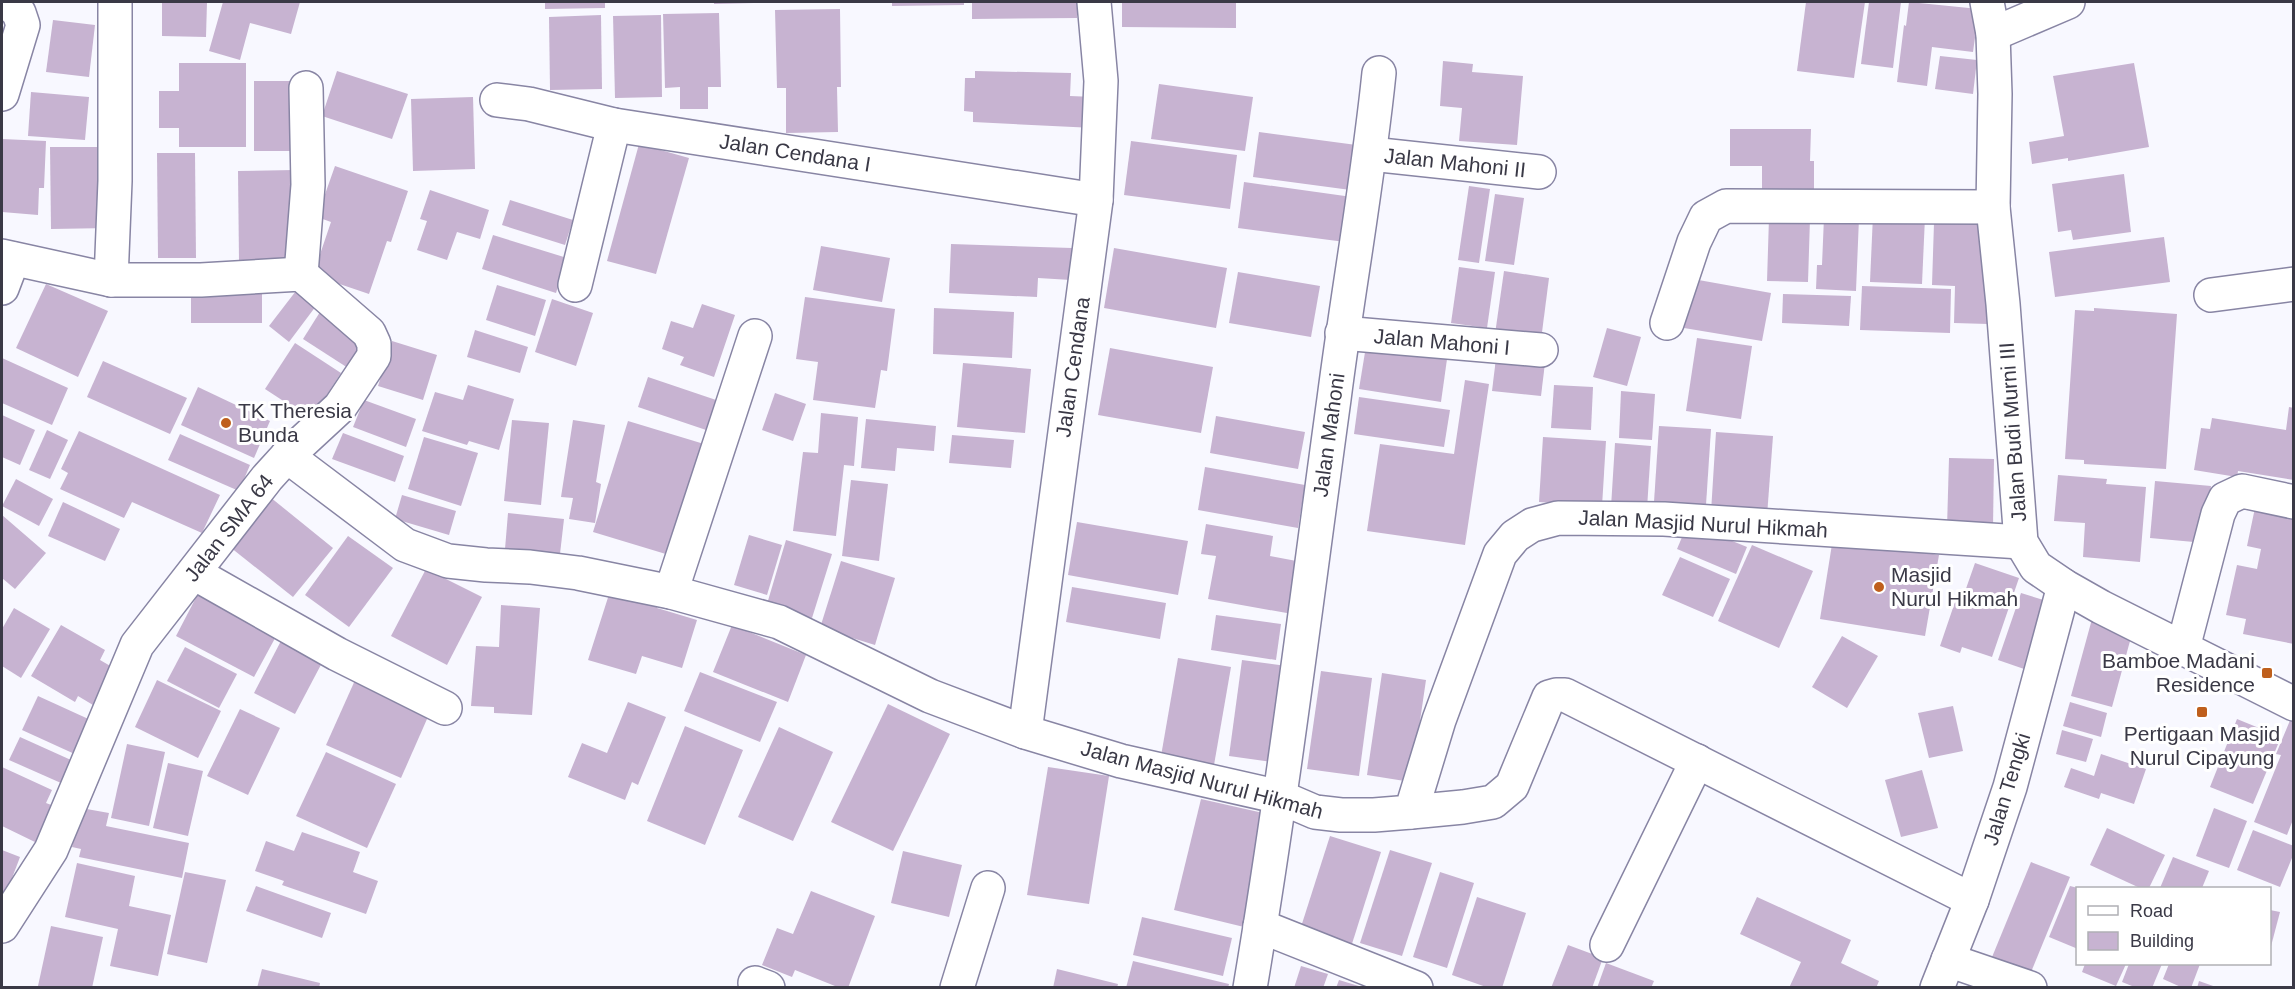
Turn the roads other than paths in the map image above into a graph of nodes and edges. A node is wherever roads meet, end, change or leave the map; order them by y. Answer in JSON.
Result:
{"nodes":[{"id":1,"x":7,"y":2,"type":"edge"},
{"id":2,"x":115,"y":2,"type":"edge"},
{"id":3,"x":1094,"y":2,"type":"edge"},
{"id":4,"x":1987,"y":2,"type":"edge"},
{"id":5,"x":2068,"y":2,"type":"edge"},
{"id":6,"x":1993,"y":34,"type":"junction"},
{"id":7,"x":1379,"y":72,"type":"dead end"},
{"id":8,"x":306,"y":88,"type":"dead end"},
{"id":9,"x":2,"y":94,"type":"edge"},
{"id":10,"x":496,"y":100,"type":"dead end"},
{"id":11,"x":614,"y":125,"type":"junction"},
{"id":12,"x":1371,"y":154,"type":"junction"},
{"id":13,"x":1539,"y":172,"type":"dead end"},
{"id":14,"x":1096,"y":200,"type":"junction"},
{"id":15,"x":1993,"y":207,"type":"junction"},
{"id":16,"x":5,"y":268,"type":"edge"},
{"id":17,"x":301,"y":274,"type":"junction"},
{"id":18,"x":111,"y":280,"type":"junction"},
{"id":19,"x":2294,"y":284,"type":"edge"},
{"id":20,"x":575,"y":285,"type":"dead end"},
{"id":21,"x":2211,"y":295,"type":"dead end"},
{"id":22,"x":1667,"y":322,"type":"dead end"},
{"id":23,"x":1342,"y":333,"type":"junction"},
{"id":24,"x":755,"y":336,"type":"dead end"},
{"id":25,"x":1541,"y":350,"type":"dead end"},
{"id":26,"x":287,"y":456,"type":"junction"},
{"id":27,"x":2294,"y":502,"type":"edge"},
{"id":28,"x":2021,"y":542,"type":"junction"},
{"id":29,"x":194,"y":573,"type":"junction"},
{"id":30,"x":2064,"y":586,"type":"junction"},
{"id":31,"x":671,"y":592,"type":"junction"},
{"id":32,"x":2183,"y":648,"type":"junction"},
{"id":33,"x":2294,"y":704,"type":"edge"},
{"id":34,"x":445,"y":708,"type":"dead end"},
{"id":35,"x":1025,"y":732,"type":"junction"},
{"id":36,"x":1697,"y":762,"type":"junction"},
{"id":37,"x":1280,"y":797,"type":"junction"},
{"id":38,"x":1411,"y":812,"type":"junction"},
{"id":39,"x":988,"y":888,"type":"dead end"},
{"id":40,"x":1972,"y":900,"type":"junction"},
{"id":41,"x":2,"y":926,"type":"edge"},
{"id":42,"x":1260,"y":926,"type":"junction"},
{"id":43,"x":1607,"y":945,"type":"dead end"},
{"id":44,"x":1942,"y":974,"type":"edge"},
{"id":45,"x":957,"y":987,"type":"edge"},
{"id":46,"x":1250,"y":987,"type":"edge"},
{"id":47,"x":1416,"y":987,"type":"edge"},
{"id":48,"x":2030,"y":987,"type":"edge"}],
"edges":[{"from":1,"to":9,"type":"street"},
{"from":2,"to":18,"type":"street"},
{"from":3,"to":14,"type":"street","name":"Jalan Cendana"},
{"from":4,"to":6,"type":"street","name":"Jalan Budi Murni III"},
{"from":5,"to":6,"type":"street"},
{"from":6,"to":15,"type":"street","name":"Jalan Budi Murni III"},
{"from":7,"to":12,"type":"street","name":"Jalan Mahoni"},
{"from":8,"to":17,"type":"street"},
{"from":10,"to":11,"type":"street","name":"Jalan Cendana I"},
{"from":11,"to":14,"type":"street","name":"Jalan Cendana I"},
{"from":11,"to":20,"type":"street"},
{"from":12,"to":13,"type":"street","name":"Jalan Mahoni II"},
{"from":12,"to":23,"type":"street","name":"Jalan Mahoni"},
{"from":14,"to":35,"type":"street","name":"Jalan Cendana"},
{"from":15,"to":22,"type":"street"},
{"from":15,"to":28,"type":"street","name":"Jalan Budi Murni III"},
{"from":16,"to":18,"type":"street"},
{"from":17,"to":18,"type":"street"},
{"from":17,"to":26,"type":"street","name":"Jalan SMA 64"},
{"from":19,"to":21,"type":"street"},
{"from":23,"to":25,"type":"street","name":"Jalan Mahoni I"},
{"from":23,"to":37,"type":"street","name":"Jalan Mahoni"},
{"from":24,"to":31,"type":"street"},
{"from":26,"to":29,"type":"street","name":"Jalan SMA 64"},
{"from":26,"to":31,"type":"street","name":"Jalan Masjid Nurul Hikmah"},
{"from":27,"to":32,"type":"street"},
{"from":28,"to":30,"type":"street","name":"Jalan Budi Murni III"},
{"from":28,"to":38,"type":"street","name":"Jalan Masjid Nurul Hikmah"},
{"from":29,"to":34,"type":"street"},
{"from":29,"to":41,"type":"street","name":"Jalan SMA 64"},
{"from":30,"to":32,"type":"street","name":"Jalan Budi Murni III"},
{"from":30,"to":40,"type":"street","name":"Jalan Tengki"},
{"from":31,"to":35,"type":"street","name":"Jalan Masjid Nurul Hikmah"},
{"from":32,"to":33,"type":"street","name":"Jalan Budi Murni III"},
{"from":35,"to":37,"type":"street","name":"Jalan Masjid Nurul Hikmah"},
{"from":36,"to":38,"type":"street"},
{"from":36,"to":40,"type":"street"},
{"from":36,"to":43,"type":"street"},
{"from":37,"to":38,"type":"street","name":"Jalan Masjid Nurul Hikmah"},
{"from":37,"to":42,"type":"street","name":"Jalan Mahoni"},
{"from":39,"to":45,"type":"street"},
{"from":40,"to":44,"type":"street","name":"Jalan Tengki"},
{"from":42,"to":46,"type":"street","name":"Jalan Mahoni"},
{"from":42,"to":47,"type":"street"},
{"from":44,"to":48,"type":"street"}]}
